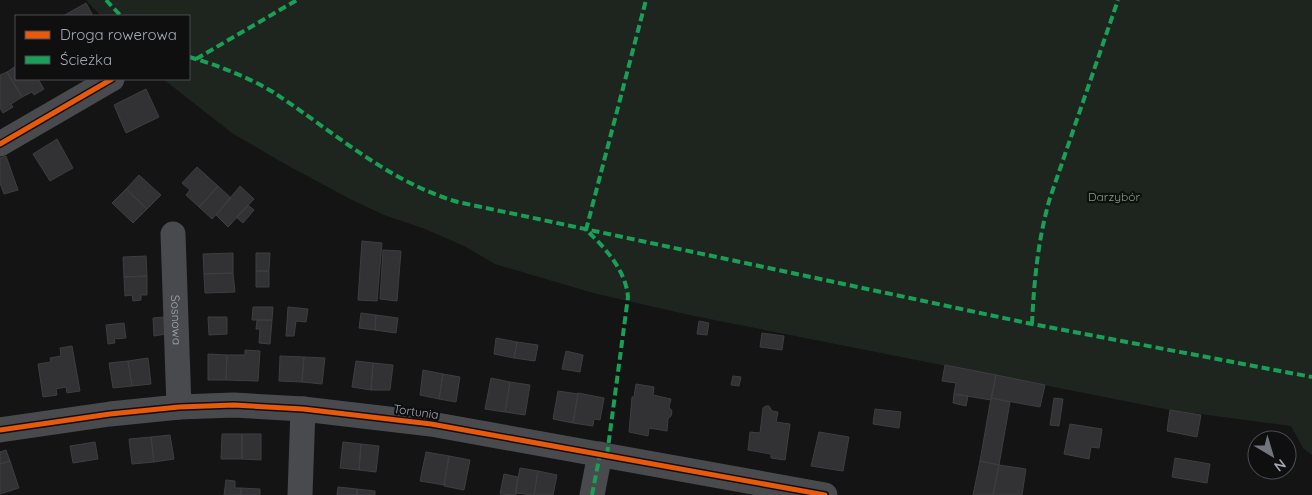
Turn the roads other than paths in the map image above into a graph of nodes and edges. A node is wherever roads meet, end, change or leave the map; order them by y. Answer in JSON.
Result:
{"nodes":[{"id":1,"x":110,"y":80,"type":"edge"},
{"id":2,"x":0,"y":144,"type":"edge"},
{"id":3,"x":173,"y":234,"type":"dead end"},
{"id":4,"x":179,"y":407,"type":"junction"},
{"id":5,"x":304,"y":408,"type":"junction"},
{"id":6,"x":0,"y":430,"type":"edge"},
{"id":7,"x":600,"y":454,"type":"junction"},
{"id":8,"x":765,"y":490,"type":"edge"},
{"id":9,"x":300,"y":495,"type":"edge"},
{"id":10,"x":592,"y":495,"type":"edge"},
{"id":11,"x":825,"y":495,"type":"edge"}],
"edges":[{"from":1,"to":2,"type":"street"},
{"from":3,"to":4,"type":"street","name":"Sosnowa"},
{"from":4,"to":5,"type":"street","name":"Tortunia"},
{"from":4,"to":6,"type":"street","name":"Tortunia"},
{"from":5,"to":7,"type":"street","name":"Tortunia"},
{"from":5,"to":9,"type":"street"},
{"from":7,"to":8,"type":"street","name":"Tortunia"},
{"from":7,"to":10,"type":"street"},
{"from":8,"to":11,"type":"street","name":"Tortunia"}]}
